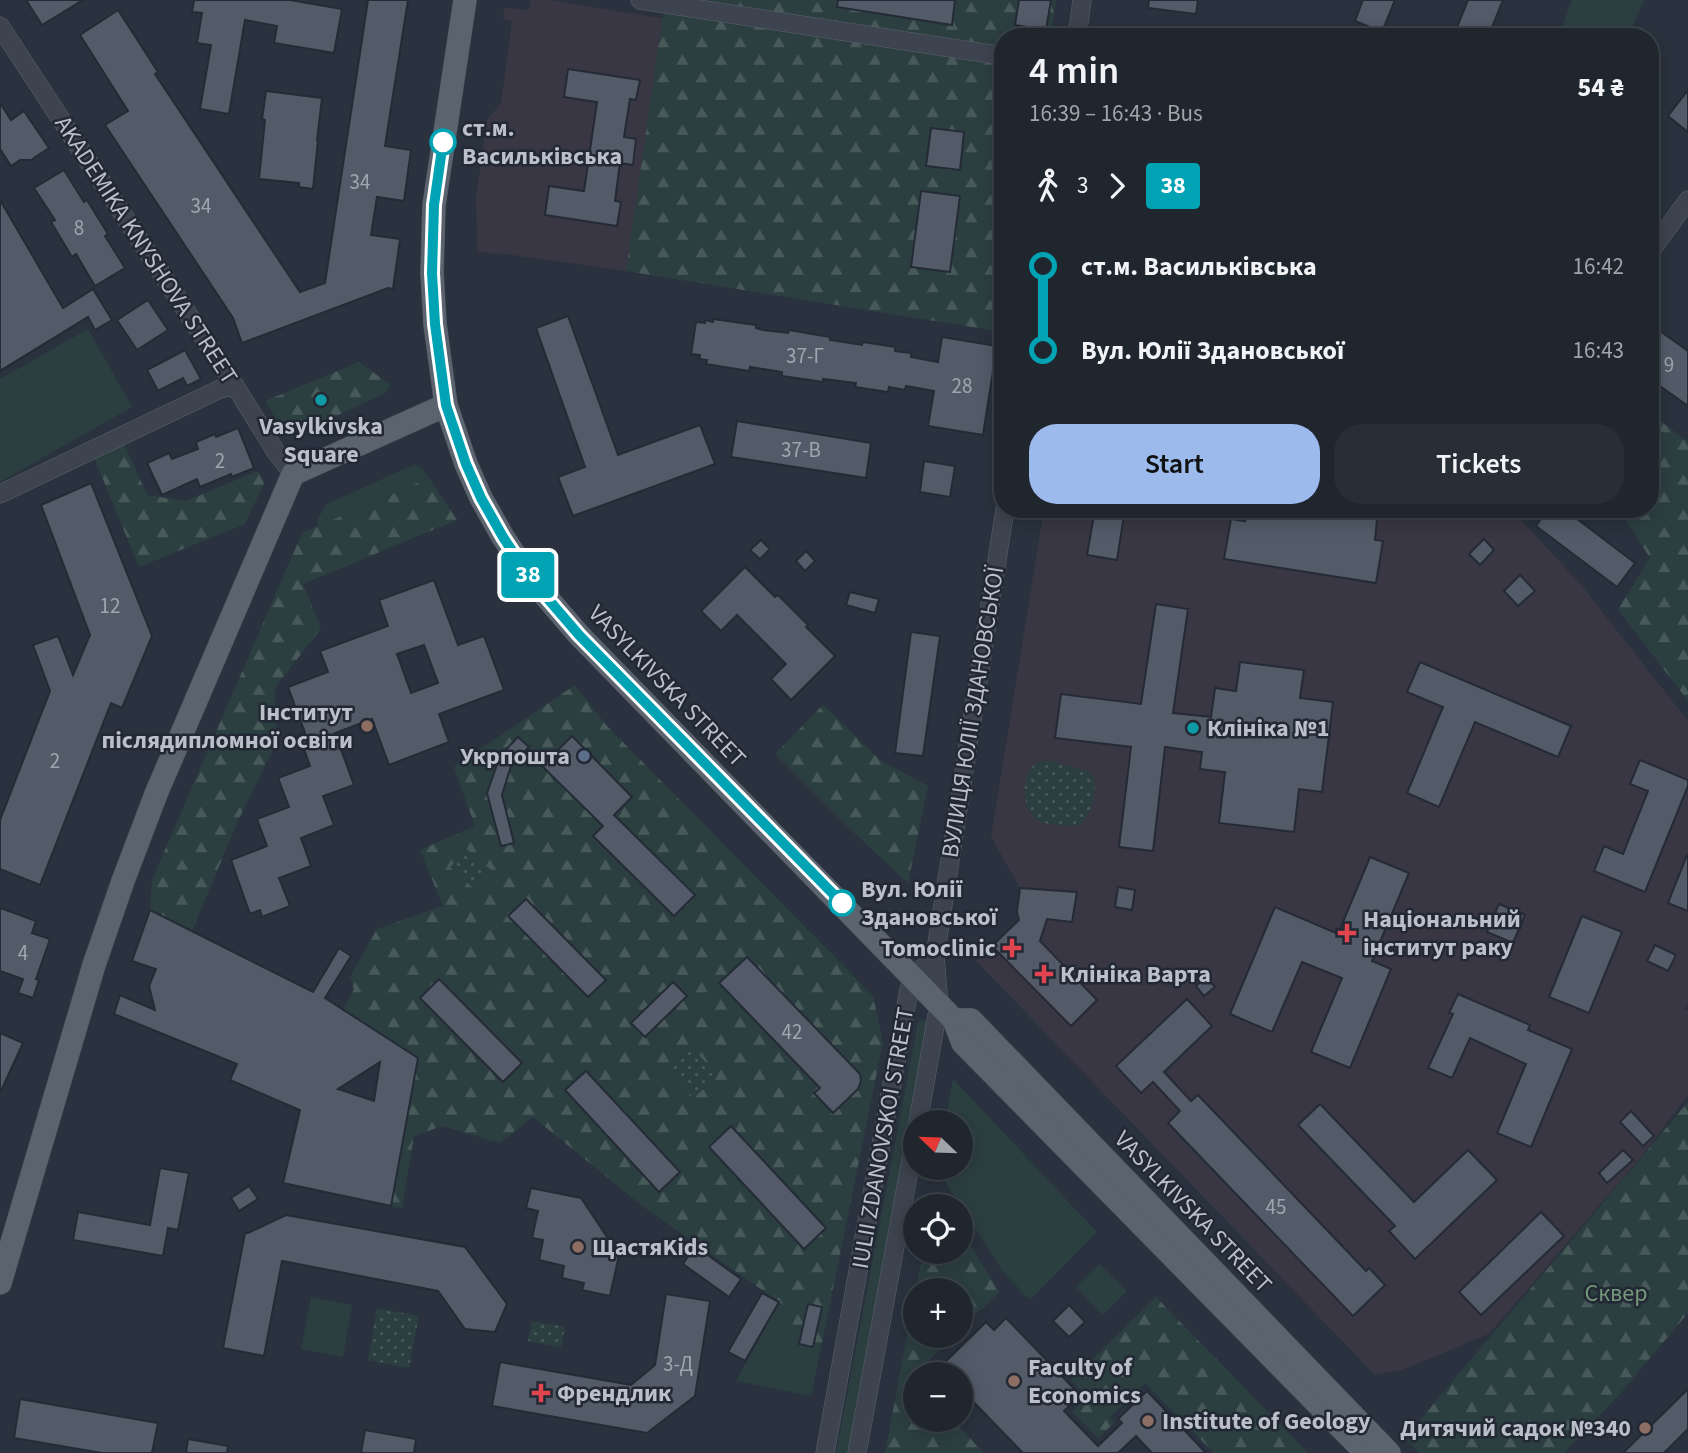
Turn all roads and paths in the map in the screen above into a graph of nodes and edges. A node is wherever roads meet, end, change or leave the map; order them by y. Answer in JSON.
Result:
{"nodes":[{"id":1,"x":465,"y":0,"type":"edge"},
{"id":2,"x":640,"y":0,"type":"edge"},
{"id":3,"x":1083,"y":0,"type":"edge"},
{"id":4,"x":0,"y":28,"type":"edge"},
{"id":5,"x":1078,"y":28,"type":"edge"},
{"id":6,"x":994,"y":55,"type":"edge"},
{"id":7,"x":1688,"y":200,"type":"edge"},
{"id":8,"x":1659,"y":240,"type":"edge"},
{"id":9,"x":235,"y":386,"type":"junction"},
{"id":10,"x":446,"y":405,"type":"junction"},
{"id":11,"x":293,"y":474,"type":"junction"},
{"id":12,"x":0,"y":494,"type":"edge"},
{"id":13,"x":1003,"y":518,"type":"edge"},
{"id":14,"x":935,"y":956,"type":"junction"},
{"id":15,"x":913,"y":977,"type":"junction"},
{"id":16,"x":946,"y":1012,"type":"junction"},
{"id":17,"x":921,"y":1110,"type":"edge"},
{"id":18,"x":907,"y":1180,"type":"edge"},
{"id":19,"x":1,"y":1275,"type":"edge"},
{"id":20,"x":825,"y":1453,"type":"edge"},
{"id":21,"x":857,"y":1453,"type":"edge"},
{"id":22,"x":1366,"y":1453,"type":"edge"},
{"id":23,"x":1389,"y":1453,"type":"edge"}],
"edges":[{"from":1,"to":10,"type":"main road","name":"VASYLKIVSKA STREET"},
{"from":2,"to":6,"type":"street"},
{"from":3,"to":5,"type":"street"},
{"from":4,"to":9,"type":"street","name":"AKADEMIKA KNYSHOVA STREET"},
{"from":7,"to":8,"type":"street"},
{"from":9,"to":11,"type":"street","name":"AKADEMIKA KNYSHOVA STREET"},
{"from":9,"to":12,"type":"street"},
{"from":10,"to":11,"type":"main road"},
{"from":10,"to":15,"type":"main road","name":"VASYLKIVSKA STREET"},
{"from":11,"to":19,"type":"main road"},
{"from":13,"to":14,"type":"street","name":"ВУЛИЦЯ ЮЛІЇ ЗДАНОВСЬКОЇ"},
{"from":14,"to":15,"type":"street","name":"IULII ZDANOVSKOI STREET"},
{"from":14,"to":16,"type":"street","name":"IULII ZDANOVSKOI STREET"},
{"from":15,"to":16,"type":"main road","name":"VASYLKIVSKA STREET"},
{"from":15,"to":20,"type":"street","name":"IULII ZDANOVSKOI STREET"},
{"from":16,"to":17,"type":"street","name":"IULII ZDANOVSKOI STREET"},
{"from":16,"to":22,"type":"main road","name":"VASYLKIVSKA STREET"},
{"from":16,"to":23,"type":"main road","name":"VASYLKIVSKA STREET"},
{"from":18,"to":21,"type":"street","name":"IULII ZDANOVSKOI STREET"}]}
